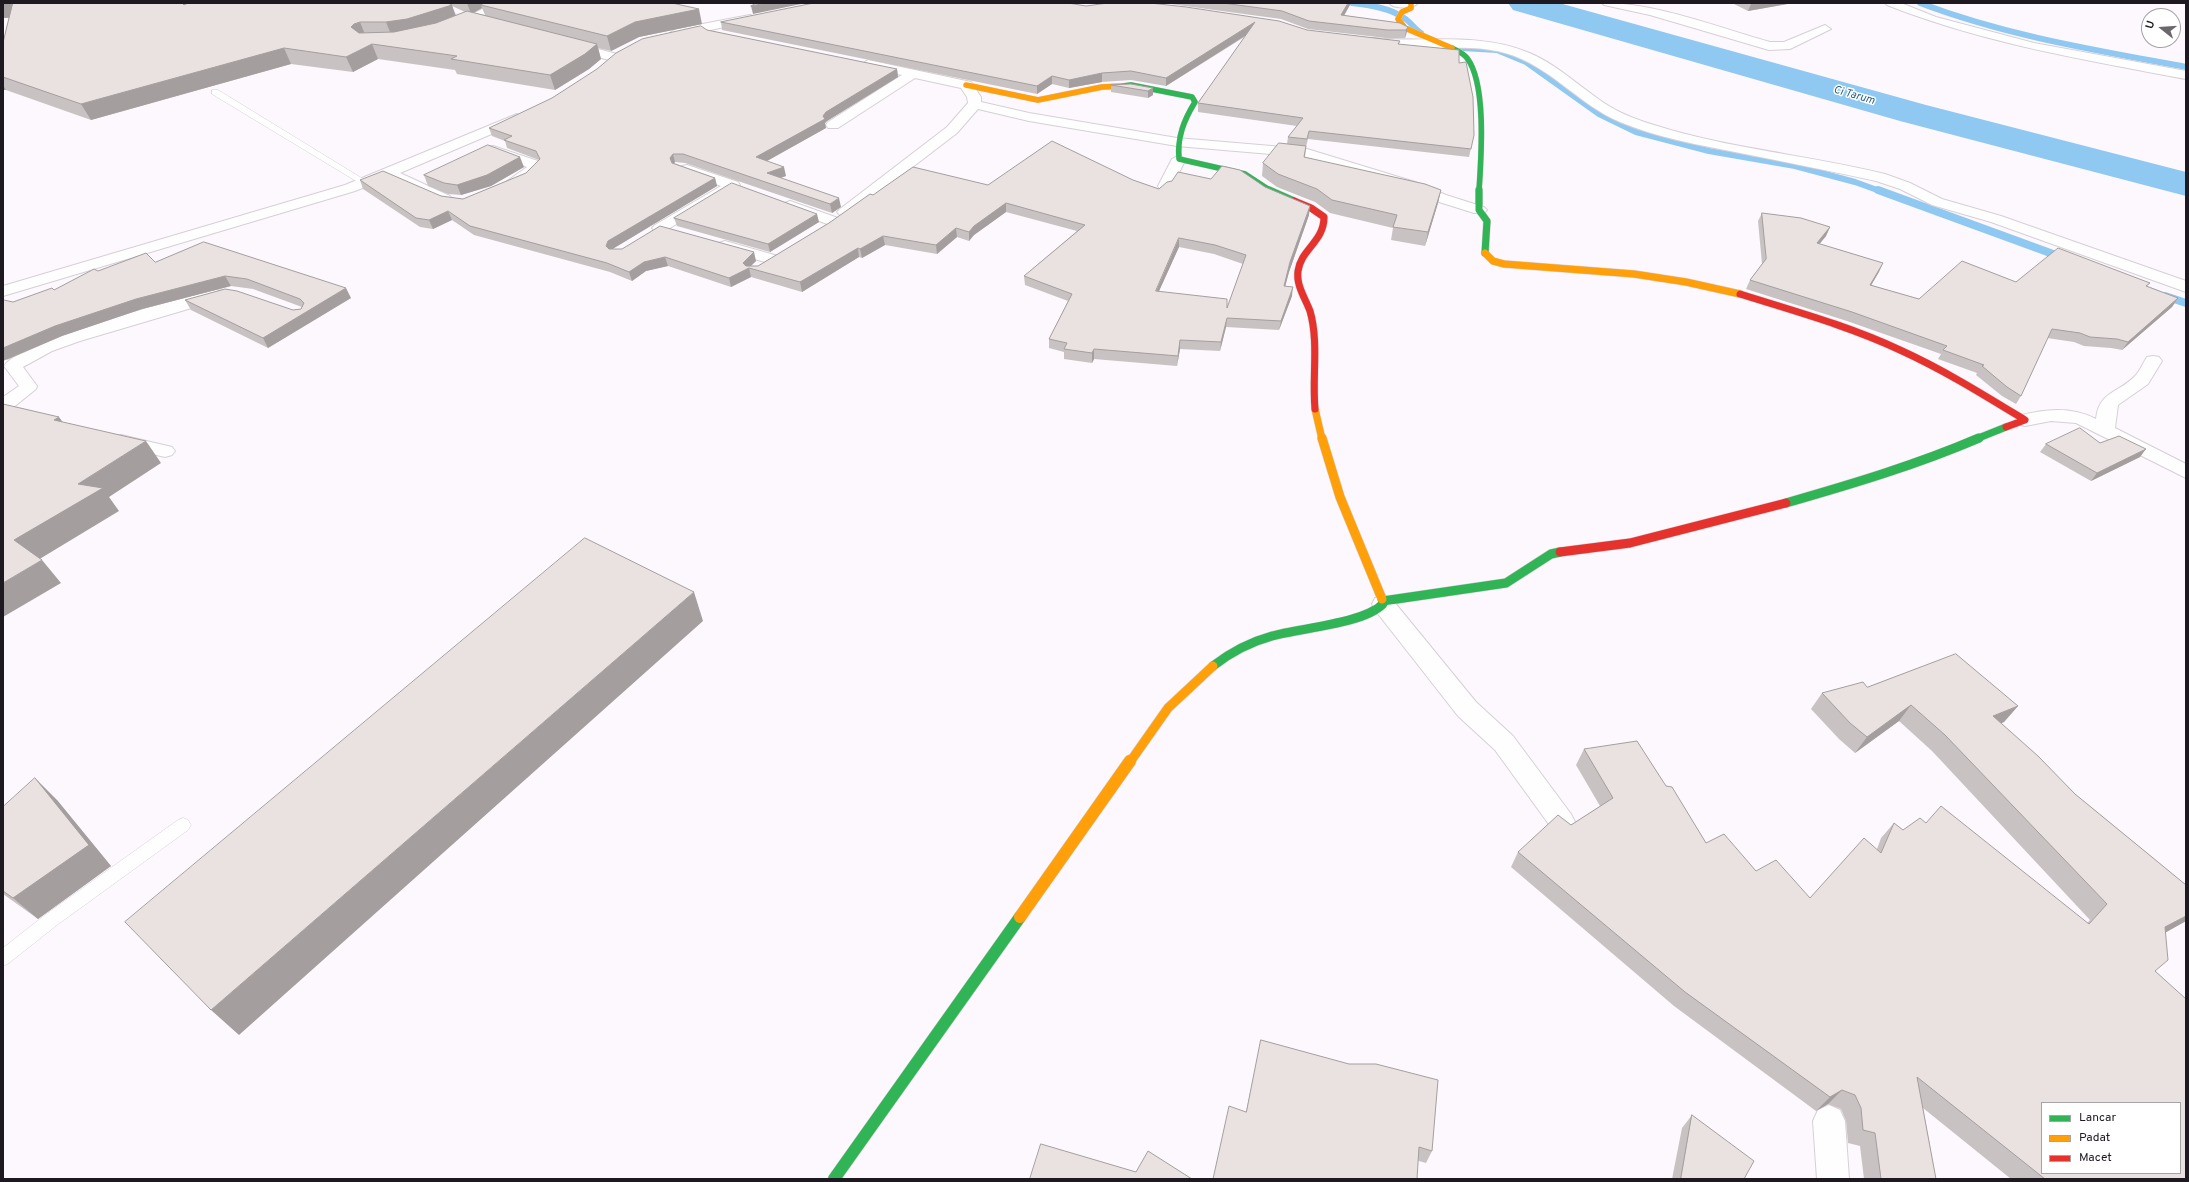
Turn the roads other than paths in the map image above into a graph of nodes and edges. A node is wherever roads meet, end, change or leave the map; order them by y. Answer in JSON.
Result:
{"nodes":[{"id":1,"x":505,"y":3,"type":"edge"},
{"id":2,"x":1395,"y":3,"type":"edge"},
{"id":3,"x":1411,"y":3,"type":"edge"},
{"id":4,"x":1608,"y":3,"type":"edge"},
{"id":5,"x":1891,"y":3,"type":"edge"},
{"id":6,"x":451,"y":12,"type":"edge"},
{"id":7,"x":764,"y":17,"type":"edge"},
{"id":8,"x":470,"y":20,"type":"junction"},
{"id":9,"x":484,"y":24,"type":"edge"},
{"id":10,"x":444,"y":29,"type":"edge"},
{"id":11,"x":1825,"y":29,"type":"dead end"},
{"id":12,"x":696,"y":30,"type":"junction"},
{"id":13,"x":661,"y":36,"type":"edge"},
{"id":14,"x":732,"y":36,"type":"edge"},
{"id":15,"x":1360,"y":40,"type":"edge"},
{"id":16,"x":560,"y":43,"type":"edge"},
{"id":17,"x":1452,"y":45,"type":"junction"},
{"id":18,"x":626,"y":50,"type":"edge"},
{"id":19,"x":613,"y":57,"type":"junction"},
{"id":20,"x":858,"y":62,"type":"edge"},
{"id":21,"x":599,"y":69,"type":"edge"},
{"id":22,"x":913,"y":74,"type":"junction"},
{"id":23,"x":2186,"y":75,"type":"edge"},
{"id":24,"x":966,"y":85,"type":"junction"},
{"id":25,"x":214,"y":92,"type":"dead end"},
{"id":26,"x":975,"y":104,"type":"junction"},
{"id":27,"x":529,"y":112,"type":"edge"},
{"id":28,"x":833,"y":125,"type":"dead end"},
{"id":29,"x":469,"y":140,"type":"junction"},
{"id":30,"x":1177,"y":142,"type":"junction"},
{"id":31,"x":1179,"y":159,"type":"junction"},
{"id":32,"x":680,"y":167,"type":"edge"},
{"id":33,"x":388,"y":173,"type":"junction"},
{"id":34,"x":364,"y":182,"type":"junction"},
{"id":35,"x":1165,"y":186,"type":"edge"},
{"id":36,"x":503,"y":187,"type":"edge"},
{"id":37,"x":458,"y":202,"type":"edge"},
{"id":38,"x":778,"y":202,"type":"edge"},
{"id":39,"x":1479,"y":210,"type":"junction"},
{"id":40,"x":833,"y":221,"type":"junction"},
{"id":41,"x":819,"y":230,"type":"edge"},
{"id":42,"x":683,"y":234,"type":"edge"},
{"id":43,"x":712,"y":242,"type":"edge"},
{"id":44,"x":786,"y":250,"type":"edge"},
{"id":45,"x":772,"y":259,"type":"junction"},
{"id":46,"x":754,"y":271,"type":"edge"},
{"id":47,"x":2186,"y":288,"type":"edge"},
{"id":48,"x":3,"y":291,"type":"edge"},
{"id":49,"x":231,"y":292,"type":"edge"},
{"id":50,"x":2153,"y":361,"type":"dead end"},
{"id":51,"x":8,"y":368,"type":"edge"},
{"id":52,"x":3,"y":406,"type":"edge"},
{"id":53,"x":2025,"y":420,"type":"junction"},
{"id":54,"x":2105,"y":430,"type":"junction"},
{"id":55,"x":103,"y":437,"type":"edge"},
{"id":56,"x":166,"y":451,"type":"dead end"},
{"id":57,"x":2186,"y":472,"type":"edge"},
{"id":58,"x":1383,"y":602,"type":"junction"},
{"id":59,"x":1562,"y":822,"type":"edge"},
{"id":60,"x":183,"y":825,"type":"dead end"},
{"id":61,"x":3,"y":958,"type":"edge"},
{"id":62,"x":1829,"y":1121,"type":"dead end"},
{"id":63,"x":834,"y":1179,"type":"edge"},
{"id":64,"x":1833,"y":1179,"type":"edge"}],
"edges":[{"from":1,"to":8,"type":"street"},
{"from":2,"to":3,"type":"street"},
{"from":3,"to":17,"type":"street"},
{"from":4,"to":11,"type":"street"},
{"from":5,"to":23,"type":"street"},
{"from":6,"to":8,"type":"street"},
{"from":7,"to":12,"type":"street"},
{"from":8,"to":9,"type":"street"},
{"from":8,"to":10,"type":"street"},
{"from":12,"to":13,"type":"street"},
{"from":12,"to":14,"type":"street"},
{"from":15,"to":17,"type":"street"},
{"from":16,"to":19,"type":"street"},
{"from":17,"to":39,"type":"street"},
{"from":17,"to":47,"type":"street"},
{"from":18,"to":19,"type":"street"},
{"from":19,"to":21,"type":"street"},
{"from":20,"to":22,"type":"street"},
{"from":22,"to":24,"type":"street"},
{"from":22,"to":28,"type":"street"},
{"from":24,"to":26,"type":"street"},
{"from":24,"to":30,"type":"street"},
{"from":25,"to":34,"type":"lane"},
{"from":26,"to":30,"type":"street"},
{"from":26,"to":40,"type":"street"},
{"from":27,"to":29,"type":"street"},
{"from":29,"to":33,"type":"street"},
{"from":29,"to":36,"type":"street"},
{"from":30,"to":31,"type":"street"},
{"from":30,"to":39,"type":"street"},
{"from":31,"to":35,"type":"street"},
{"from":31,"to":58,"type":"street"},
{"from":32,"to":42,"type":"street"},
{"from":33,"to":34,"type":"street"},
{"from":33,"to":37,"type":"street"},
{"from":34,"to":48,"type":"street"},
{"from":38,"to":40,"type":"street"},
{"from":39,"to":53,"type":"street"},
{"from":40,"to":41,"type":"street"},
{"from":43,"to":45,"type":"street"},
{"from":44,"to":45,"type":"street"},
{"from":45,"to":46,"type":"street"},
{"from":49,"to":51,"type":"street"},
{"from":50,"to":54,"type":"street"},
{"from":51,"to":52,"type":"street"},
{"from":53,"to":54,"type":"street"},
{"from":53,"to":58,"type":"street"},
{"from":54,"to":57,"type":"street"},
{"from":55,"to":56,"type":"street"},
{"from":58,"to":59,"type":"street"},
{"from":58,"to":63,"type":"street"},
{"from":60,"to":61,"type":"lane"},
{"from":62,"to":64,"type":"street"}]}
